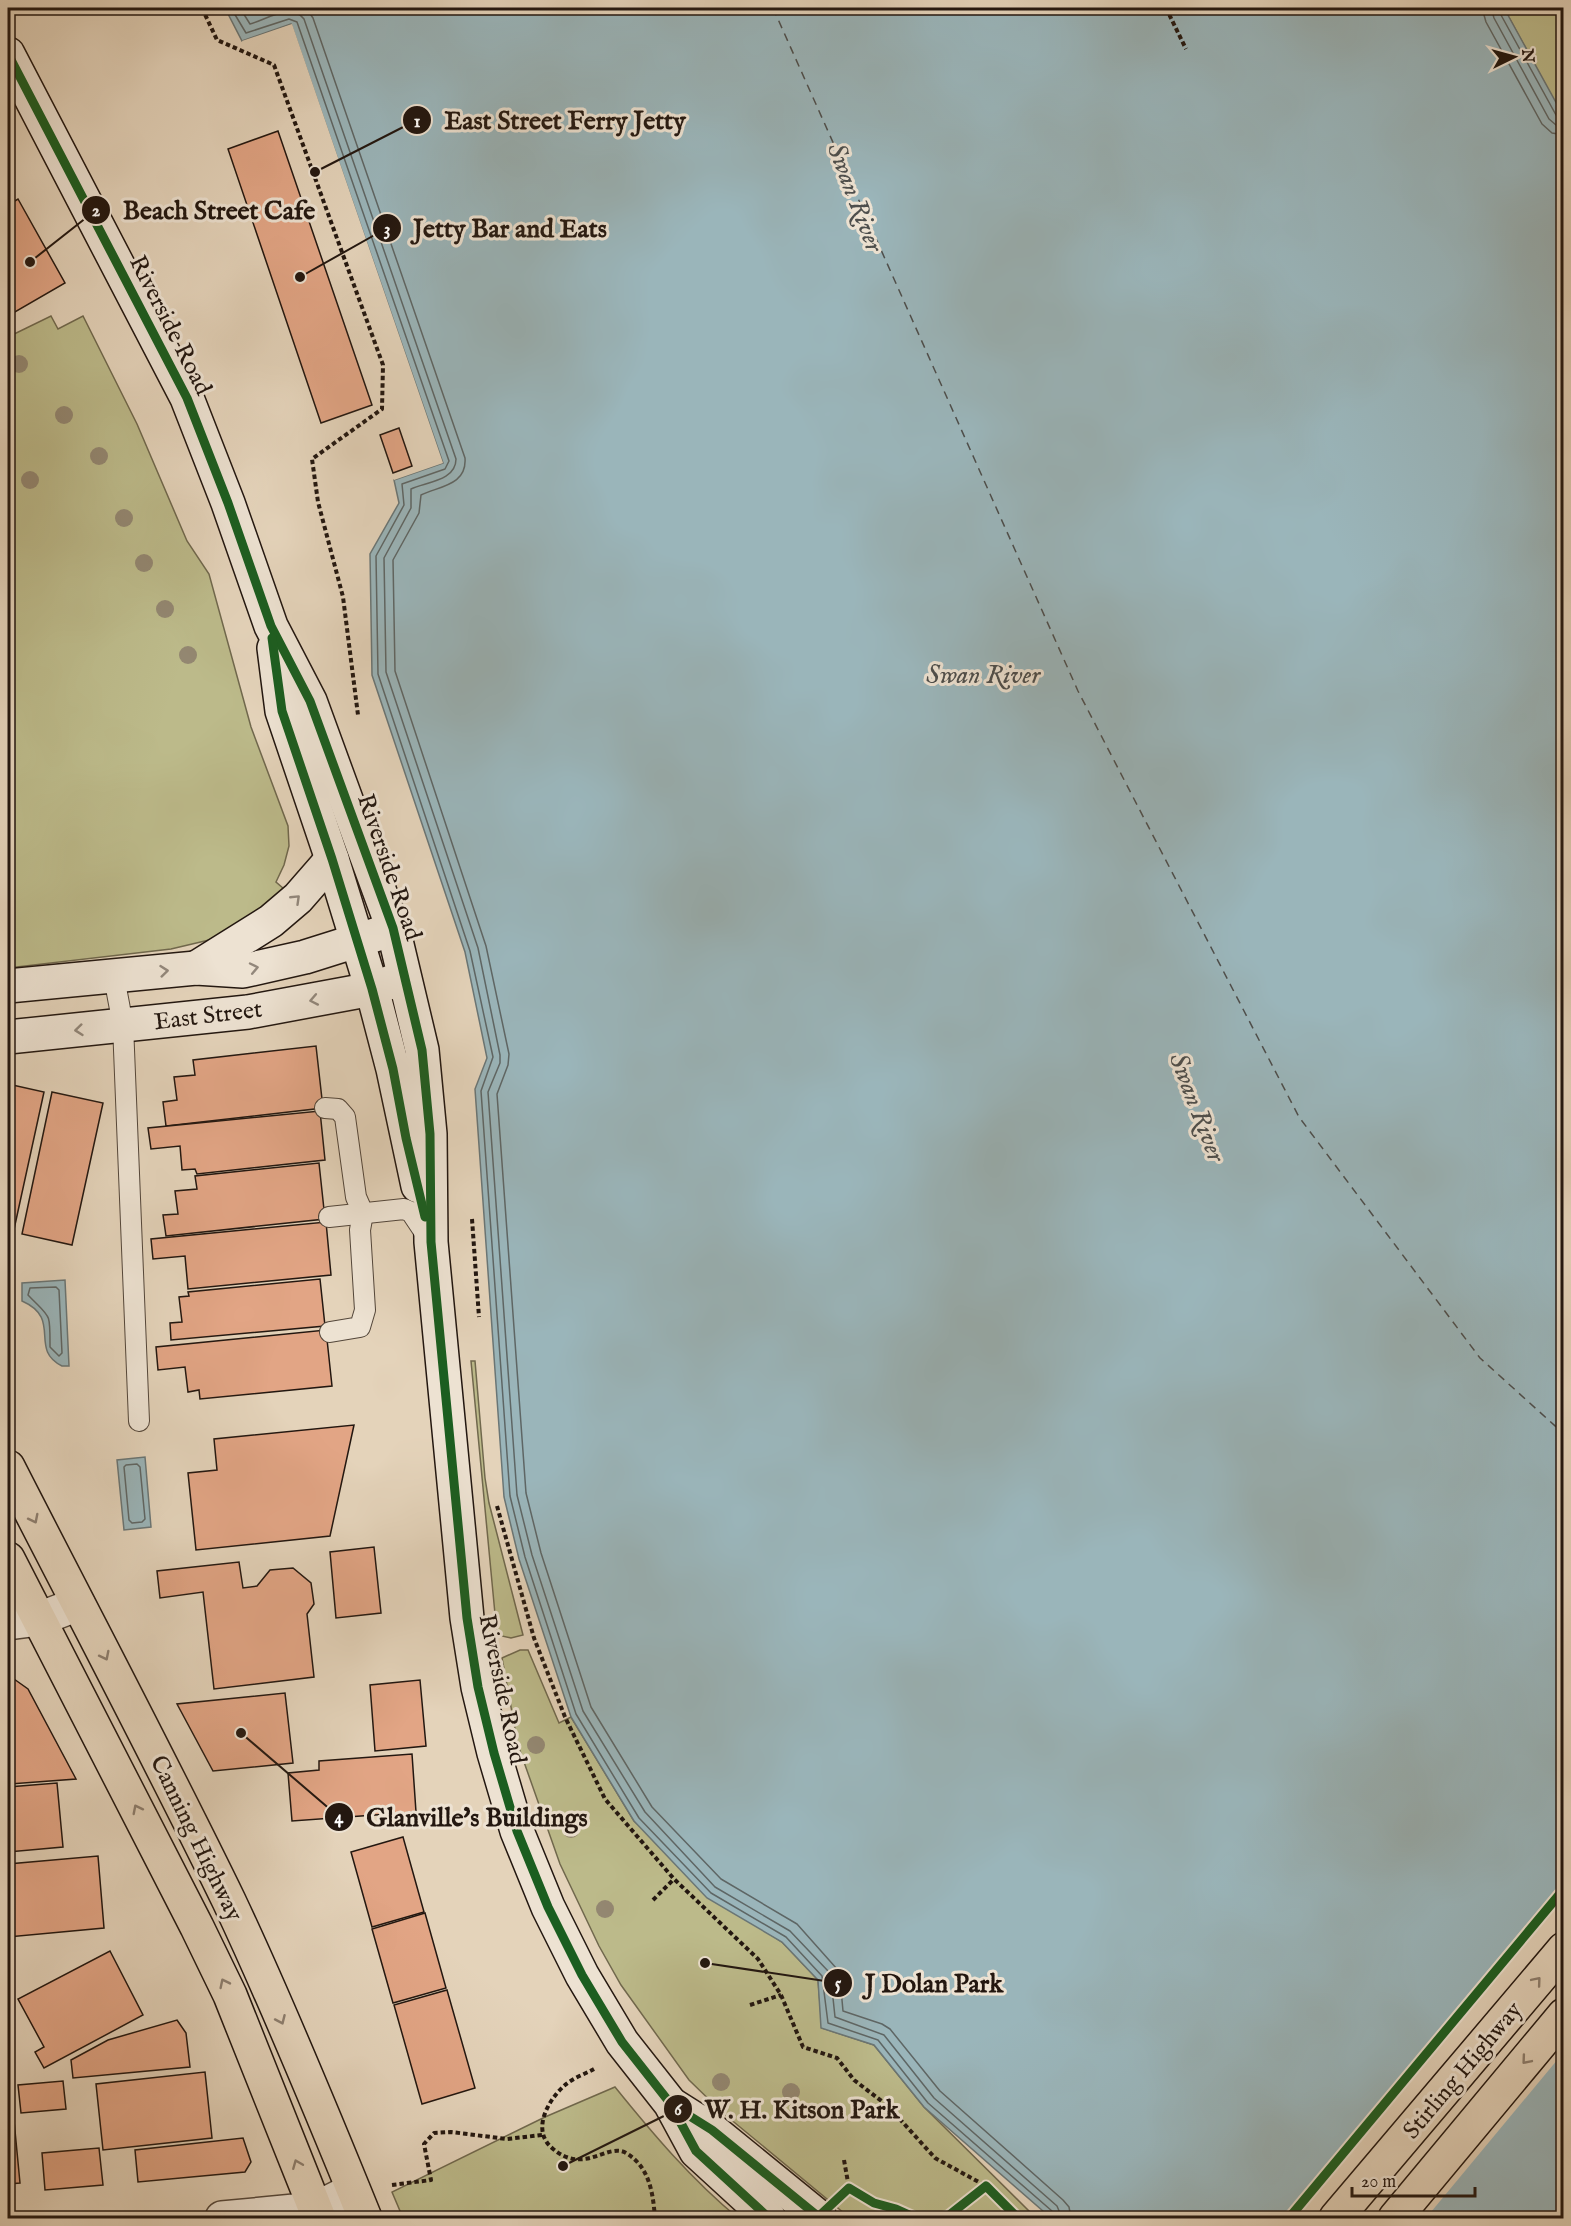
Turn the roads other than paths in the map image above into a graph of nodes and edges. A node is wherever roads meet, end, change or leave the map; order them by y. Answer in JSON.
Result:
{"nodes":[{"id":1,"x":8,"y":54,"type":"edge"},
{"id":2,"x":271,"y":626,"type":"junction"},
{"id":3,"x":332,"y":860,"type":"junction"},
{"id":4,"x":393,"y":928,"type":"junction"},
{"id":5,"x":358,"y":941,"type":"junction"},
{"id":6,"x":196,"y":968,"type":"junction"},
{"id":7,"x":406,"y":976,"type":"junction"},
{"id":8,"x":114,"y":977,"type":"junction"},
{"id":9,"x":8,"y":986,"type":"edge"},
{"id":10,"x":372,"y":988,"type":"junction"},
{"id":11,"x":123,"y":1026,"type":"junction"},
{"id":12,"x":8,"y":1037,"type":"edge"},
{"id":13,"x":325,"y":1108,"type":"dead end"},
{"id":14,"x":363,"y":1213,"type":"junction"},
{"id":15,"x":329,"y":1217,"type":"dead end"},
{"id":16,"x":431,"y":1242,"type":"junction"},
{"id":17,"x":330,"y":1332,"type":"dead end"},
{"id":18,"x":139,"y":1421,"type":"dead end"},
{"id":19,"x":8,"y":1467,"type":"edge"},
{"id":20,"x":8,"y":1558,"type":"edge"},
{"id":21,"x":78,"y":1604,"type":"junction"},
{"id":22,"x":39,"y":1619,"type":"junction"},
{"id":23,"x":8,"y":1623,"type":"edge"},
{"id":24,"x":1563,"y":1949,"type":"edge"},
{"id":25,"x":1563,"y":2015,"type":"edge"},
{"id":26,"x":670,"y":2103,"type":"junction"},
{"id":27,"x":359,"y":2204,"type":"edge"},
{"id":28,"x":317,"y":2214,"type":"edge"},
{"id":29,"x":222,"y":2218,"type":"edge"},
{"id":30,"x":769,"y":2218,"type":"edge"},
{"id":31,"x":819,"y":2218,"type":"edge"},
{"id":32,"x":1336,"y":2218,"type":"edge"},
{"id":33,"x":1395,"y":2218,"type":"edge"}],
"edges":[{"from":1,"to":2,"type":"street","name":"Riverside Road"},
{"from":2,"to":3,"type":"street","name":"Riverside Road"},
{"from":2,"to":4,"type":"street","name":"Riverside Road"},
{"from":3,"to":5,"type":"street","name":"Riverside Road"},
{"from":6,"to":3,"type":"street","one_way":true},
{"from":4,"to":5,"type":"street","name":"East Street"},
{"from":4,"to":7,"type":"street","name":"Riverside Road"},
{"from":6,"to":5,"type":"street","name":"East Street","one_way":true},
{"from":5,"to":10,"type":"street","name":"Riverside Road"},
{"from":8,"to":6,"type":"street","name":"East Street","one_way":true},
{"from":7,"to":10,"type":"street","name":"East Street"},
{"from":7,"to":16,"type":"street","name":"Riverside Road"},
{"from":8,"to":9,"type":"street","name":"East Street"},
{"from":8,"to":11,"type":"lane"},
{"from":10,"to":11,"type":"street","name":"East Street","one_way":true},
{"from":10,"to":16,"type":"street","name":"Riverside Road"},
{"from":11,"to":12,"type":"street","name":"East Street","one_way":true},
{"from":11,"to":18,"type":"lane"},
{"from":13,"to":14,"type":"lane"},
{"from":14,"to":15,"type":"lane"},
{"from":14,"to":16,"type":"lane"},
{"from":14,"to":17,"type":"lane"},
{"from":16,"to":26,"type":"street","name":"Riverside Road"},
{"from":19,"to":21,"type":"main road","name":"Canning Highway","one_way":true},
{"from":20,"to":22,"type":"main road","name":"Canning Highway"},
{"from":21,"to":22,"type":"street"},
{"from":21,"to":27,"type":"main road","name":"Canning Highway","one_way":true},
{"from":22,"to":23,"type":"street"},
{"from":28,"to":22,"type":"main road","name":"Canning Highway","one_way":true},
{"from":32,"to":24,"type":"main road","name":"Stirling Highway","one_way":true},
{"from":25,"to":33,"type":"main road","name":"Stirling Highway","one_way":true},
{"from":26,"to":30,"type":"street","name":"Riverside Road"},
{"from":26,"to":31,"type":"street","name":"Riverside Road"},
{"from":27,"to":28,"type":"street"},
{"from":28,"to":29,"type":"street"}]}
